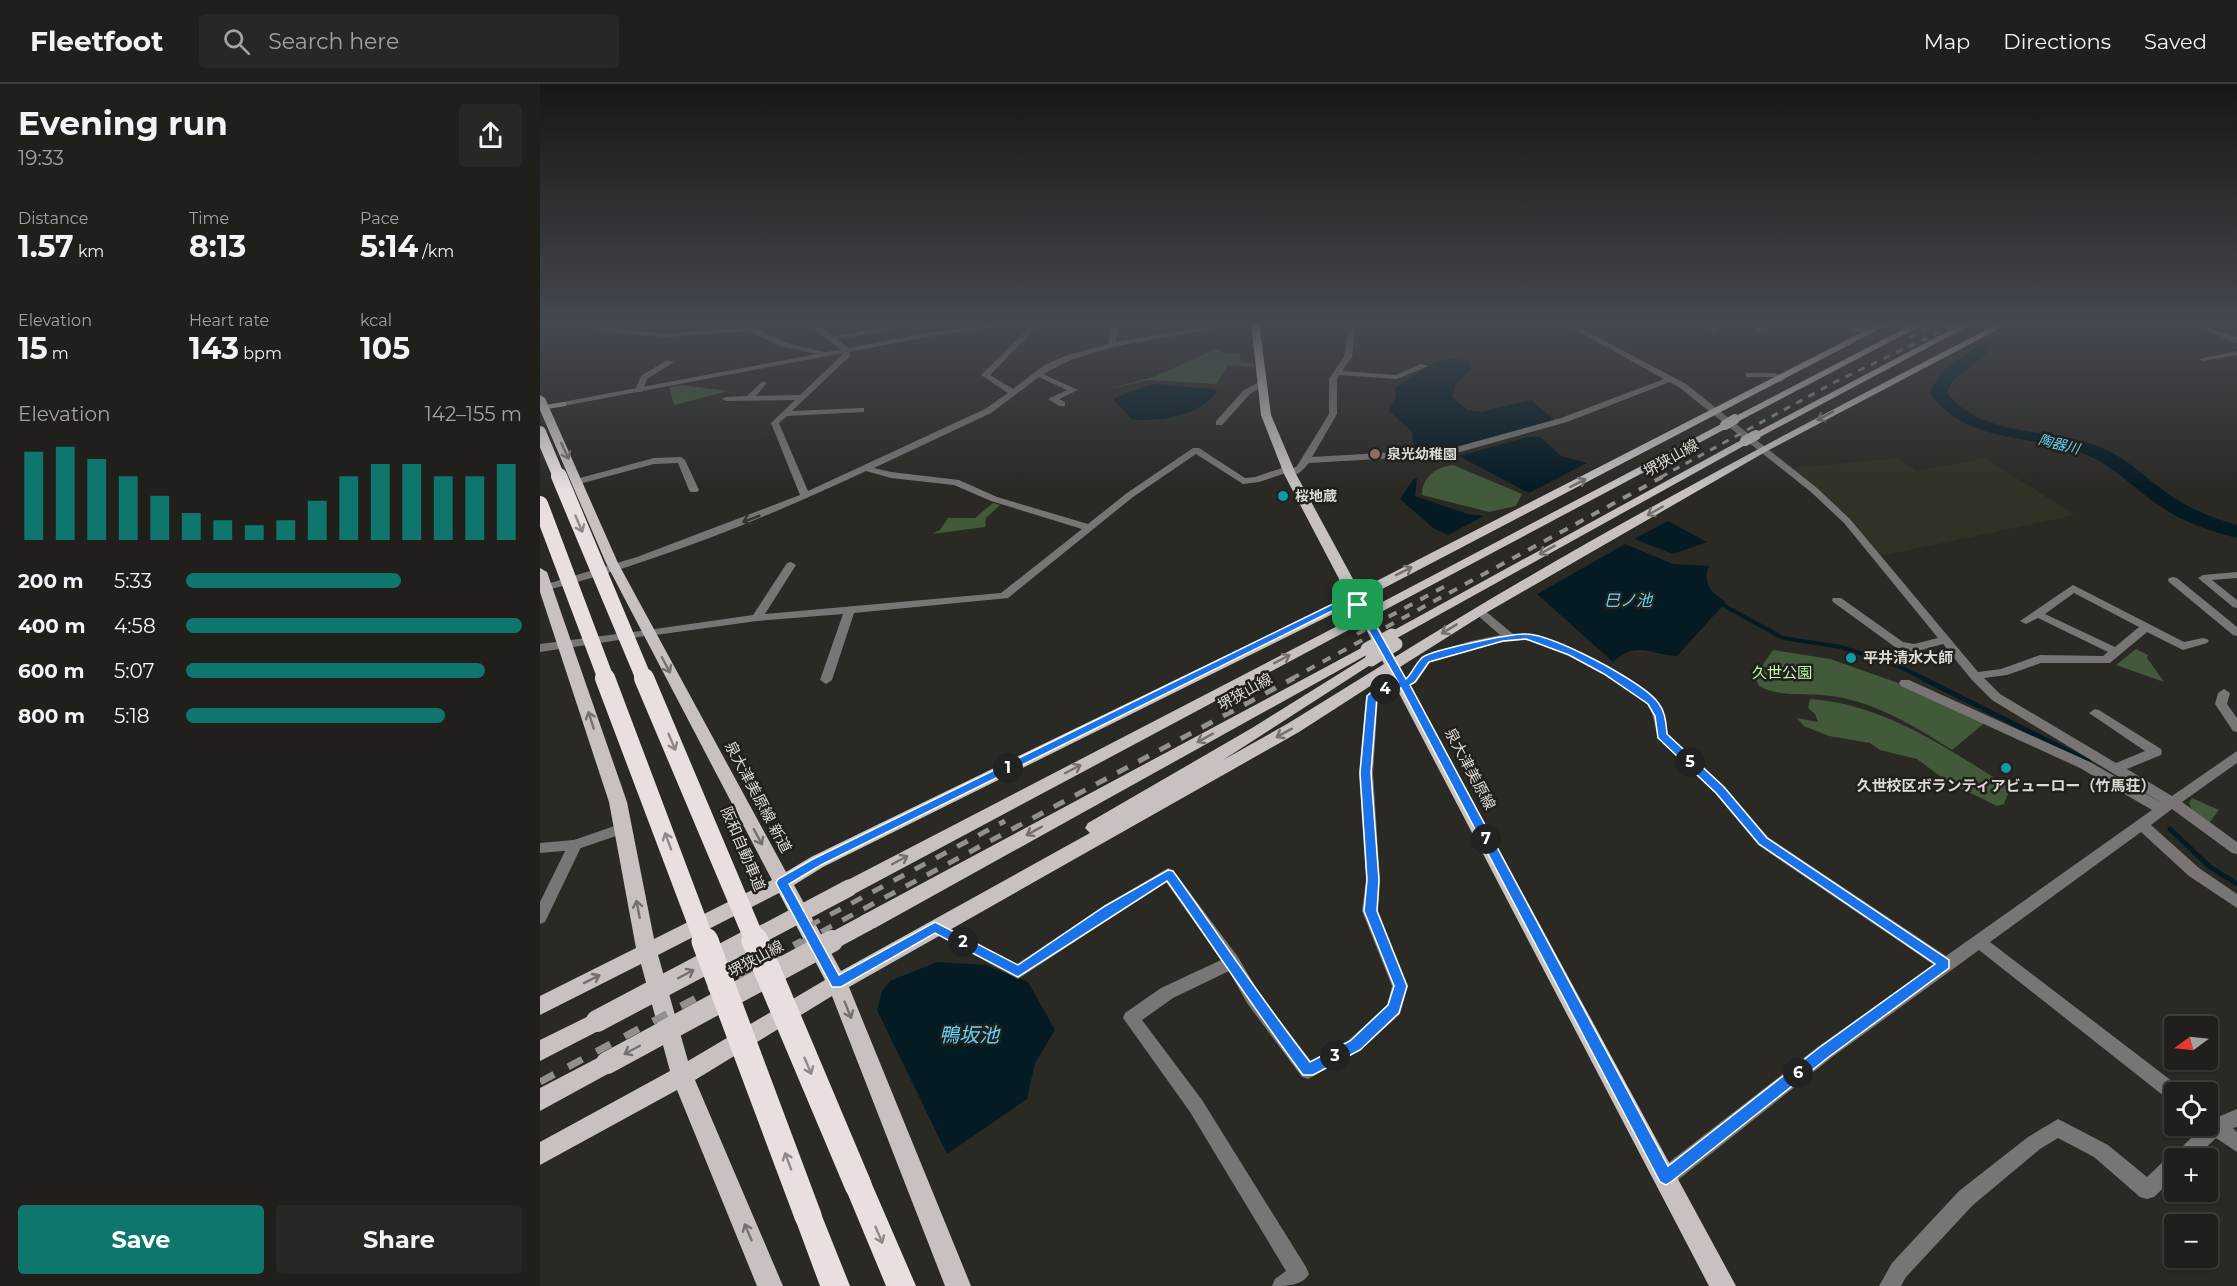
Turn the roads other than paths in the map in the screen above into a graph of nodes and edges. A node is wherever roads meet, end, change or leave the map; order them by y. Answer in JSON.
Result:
{"nodes":[{"id":1,"x":644,"y":378,"type":"edge"},
{"id":2,"x":701,"y":378,"type":"edge"},
{"id":3,"x":821,"y":378,"type":"edge"},
{"id":4,"x":990,"y":378,"type":"edge"},
{"id":5,"x":1033,"y":378,"type":"edge"},
{"id":6,"x":1047,"y":378,"type":"edge"},
{"id":7,"x":1261,"y":378,"type":"edge"},
{"id":8,"x":1334,"y":378,"type":"edge"},
{"id":9,"x":1784,"y":378,"type":"edge"},
{"id":10,"x":1810,"y":378,"type":"edge"},
{"id":11,"x":1870,"y":378,"type":"edge"},
{"id":12,"x":1890,"y":378,"type":"edge"},
{"id":13,"x":1670,"y":379,"type":"joint"},
{"id":14,"x":1780,"y":380,"type":"joint"},
{"id":15,"x":763,"y":383,"type":"dead end"},
{"id":16,"x":1262,"y":384,"type":"junction"},
{"id":17,"x":639,"y":390,"type":"junction"},
{"id":18,"x":1014,"y":393,"type":"junction"},
{"id":19,"x":800,"y":397,"type":"junction"},
{"id":20,"x":750,"y":398,"type":"junction"},
{"id":21,"x":726,"y":399,"type":"dead end"},
{"id":22,"x":541,"y":404,"type":"edge"},
{"id":23,"x":563,"y":404,"type":"joint"},
{"id":24,"x":1062,"y":404,"type":"dead end"},
{"id":25,"x":861,"y":410,"type":"dead end"},
{"id":26,"x":783,"y":414,"type":"junction"},
{"id":27,"x":1726,"y":419,"type":"junction"},
{"id":28,"x":1219,"y":423,"type":"dead end"},
{"id":29,"x":540,"y":432,"type":"edge"},
{"id":30,"x":1755,"y":442,"type":"junction"},
{"id":31,"x":1306,"y":460,"type":"junction"},
{"id":32,"x":865,"y":468,"type":"junction"},
{"id":33,"x":1289,"y":472,"type":"junction"},
{"id":34,"x":579,"y":481,"type":"junction"},
{"id":35,"x":694,"y":490,"type":"dead end"},
{"id":36,"x":805,"y":496,"type":"junction"},
{"id":37,"x":540,"y":504,"type":"edge"},
{"id":38,"x":1090,"y":528,"type":"junction"},
{"id":39,"x":791,"y":565,"type":"dead end"},
{"id":40,"x":616,"y":567,"type":"junction"},
{"id":41,"x":2237,"y":575,"type":"edge"},
{"id":42,"x":2173,"y":580,"type":"dead end"},
{"id":43,"x":542,"y":583,"type":"edge"},
{"id":44,"x":1354,"y":596,"type":"junction"},
{"id":45,"x":1837,"y":600,"type":"dead end"},
{"id":46,"x":2237,"y":605,"type":"edge"},
{"id":47,"x":849,"y":611,"type":"junction"},
{"id":48,"x":1479,"y":611,"type":"junction"},
{"id":49,"x":2037,"y":614,"type":"junction"},
{"id":50,"x":757,"y":618,"type":"junction"},
{"id":51,"x":1346,"y":619,"type":"junction"},
{"id":52,"x":2026,"y":621,"type":"dead end"},
{"id":53,"x":2146,"y":627,"type":"junction"},
{"id":54,"x":648,"y":633,"type":"junction"},
{"id":55,"x":2237,"y":633,"type":"edge"},
{"id":56,"x":1510,"y":638,"type":"junction"},
{"id":57,"x":1945,"y":640,"type":"junction"},
{"id":58,"x":2203,"y":641,"type":"dead end"},
{"id":59,"x":566,"y":644,"type":"junction"},
{"id":60,"x":540,"y":648,"type":"edge"},
{"id":61,"x":2118,"y":652,"type":"junction"},
{"id":62,"x":1369,"y":655,"type":"junction"},
{"id":63,"x":1393,"y":664,"type":"junction"},
{"id":64,"x":1975,"y":676,"type":"junction"},
{"id":65,"x":826,"y":680,"type":"dead end"},
{"id":66,"x":1905,"y":683,"type":"dead end"},
{"id":67,"x":1404,"y":684,"type":"junction"},
{"id":68,"x":2224,"y":693,"type":"dead end"},
{"id":69,"x":2095,"y":712,"type":"dead end"},
{"id":70,"x":2237,"y":728,"type":"edge"},
{"id":71,"x":2237,"y":756,"type":"edge"},
{"id":72,"x":2114,"y":769,"type":"junction"},
{"id":73,"x":2166,"y":806,"type":"junction"},
{"id":74,"x":2141,"y":824,"type":"junction"},
{"id":75,"x":623,"y":828,"type":"junction"},
{"id":76,"x":575,"y":845,"type":"junction"},
{"id":77,"x":540,"y":849,"type":"edge"},
{"id":78,"x":2237,"y":849,"type":"edge"},
{"id":79,"x":828,"y":857,"type":"junction"},
{"id":80,"x":1021,"y":879,"type":"junction"},
{"id":81,"x":782,"y":883,"type":"junction"},
{"id":82,"x":2237,"y":902,"type":"edge"},
{"id":83,"x":540,"y":918,"type":"edge"},
{"id":84,"x":935,"y":927,"type":"junction"},
{"id":85,"x":1977,"y":941,"type":"junction"},
{"id":86,"x":647,"y":952,"type":"junction"},
{"id":87,"x":1232,"y":962,"type":"junction"},
{"id":88,"x":1945,"y":964,"type":"junction"},
{"id":89,"x":837,"y":983,"type":"junction"},
{"id":90,"x":540,"y":1006,"type":"edge"},
{"id":91,"x":540,"y":1051,"type":"edge"},
{"id":92,"x":682,"y":1076,"type":"junction"},
{"id":93,"x":2164,"y":1086,"type":"edge"},
{"id":94,"x":540,"y":1100,"type":"edge"},
{"id":95,"x":2237,"y":1118,"type":"edge"},
{"id":96,"x":2218,"y":1122,"type":"edge"},
{"id":97,"x":2218,"y":1128,"type":"edge"},
{"id":98,"x":2200,"y":1136,"type":"edge"},
{"id":99,"x":2237,"y":1143,"type":"edge"},
{"id":100,"x":2190,"y":1148,"type":"edge"},
{"id":101,"x":540,"y":1154,"type":"edge"},
{"id":102,"x":2164,"y":1174,"type":"edge"},
{"id":103,"x":1666,"y":1177,"type":"junction"},
{"id":104,"x":770,"y":1286,"type":"edge"},
{"id":105,"x":835,"y":1286,"type":"edge"},
{"id":106,"x":901,"y":1286,"type":"edge"},
{"id":107,"x":958,"y":1286,"type":"edge"},
{"id":108,"x":1282,"y":1286,"type":"edge"},
{"id":109,"x":1723,"y":1286,"type":"edge"},
{"id":110,"x":1889,"y":1286,"type":"edge"}],
"edges":[{"from":1,"to":17,"type":"street"},
{"from":2,"to":17,"type":"street"},
{"from":3,"to":19,"type":"street"},
{"from":4,"to":18,"type":"street"},
{"from":5,"to":18,"type":"street"},
{"from":6,"to":24,"type":"street"},
{"from":7,"to":16,"type":"main road","name":"泉大津美原線"},
{"from":8,"to":31,"type":"street"},
{"from":9,"to":14,"type":"main road"},
{"from":10,"to":27,"type":"main road","name":"堺狭山線"},
{"from":11,"to":30,"type":"main road","name":"堺狭山線"},
{"from":12,"to":30,"type":"main road","one_way":true},
{"from":13,"to":27,"type":"street"},
{"from":13,"to":31,"type":"street"},
{"from":14,"to":27,"type":"main road"},
{"from":15,"to":20,"type":"street"},
{"from":16,"to":28,"type":"street"},
{"from":16,"to":33,"type":"main road","name":"泉大津美原線"},
{"from":17,"to":23,"type":"street"},
{"from":18,"to":32,"type":"street"},
{"from":19,"to":20,"type":"street"},
{"from":19,"to":26,"type":"street"},
{"from":20,"to":21,"type":"street"},
{"from":22,"to":23,"type":"main road"},
{"from":22,"to":34,"type":"main road","name":"泉大津美原線 新道","one_way":true},
{"from":25,"to":26,"type":"street"},
{"from":26,"to":36,"type":"street"},
{"from":27,"to":30,"type":"street"},
{"from":44,"to":27,"type":"main road","one_way":true},
{"from":27,"to":51,"type":"main road","name":"堺狭山線"},
{"from":29,"to":106,"type":"highway","name":"阪和自動車道","one_way":true,"bridge":true},
{"from":30,"to":48,"type":"main road","one_way":true},
{"from":30,"to":57,"type":"street"},
{"from":30,"to":62,"type":"main road","name":"堺狭山線","one_way":true,"bridge":true},
{"from":31,"to":33,"type":"street"},
{"from":32,"to":36,"type":"street"},
{"from":32,"to":38,"type":"street"},
{"from":33,"to":38,"type":"street"},
{"from":33,"to":44,"type":"main road","name":"泉大津美原線"},
{"from":34,"to":35,"type":"street"},
{"from":34,"to":40,"type":"main road","name":"泉大津美原線 新道"},
{"from":36,"to":40,"type":"street","one_way":true},
{"from":105,"to":37,"type":"highway","one_way":true,"bridge":true},
{"from":38,"to":47,"type":"street"},
{"from":39,"to":50,"type":"street"},
{"from":40,"to":43,"type":"street"},
{"from":40,"to":54,"type":"main road","name":"泉大津美原線 新道"},
{"from":41,"to":46,"type":"street"},
{"from":42,"to":55,"type":"street"},
{"from":43,"to":59,"type":"main road"},
{"from":44,"to":63,"type":"main road","name":"泉大津美原線"},
{"from":44,"to":79,"type":"main road"},
{"from":45,"to":57,"type":"street"},
{"from":47,"to":50,"type":"street"},
{"from":47,"to":65,"type":"street"},
{"from":48,"to":56,"type":"street"},
{"from":48,"to":63,"type":"main road","one_way":true},
{"from":49,"to":52,"type":"street"},
{"from":49,"to":53,"type":"street"},
{"from":49,"to":61,"type":"street"},
{"from":50,"to":54,"type":"street"},
{"from":51,"to":79,"type":"main road"},
{"from":91,"to":51,"type":"main road","name":"堺狭山線","one_way":true,"bridge":true},
{"from":53,"to":58,"type":"street"},
{"from":53,"to":61,"type":"street"},
{"from":54,"to":59,"type":"street"},
{"from":54,"to":81,"type":"main road","name":"泉大津美原線 新道","one_way":true},
{"from":56,"to":67,"type":"street"},
{"from":56,"to":88,"type":"street"},
{"from":57,"to":64,"type":"street"},
{"from":59,"to":60,"type":"street"},
{"from":75,"to":59,"type":"main road","one_way":true},
{"from":61,"to":64,"type":"street"},
{"from":62,"to":80,"type":"main road"},
{"from":62,"to":94,"type":"main road","name":"堺狭山線","one_way":true,"bridge":true},
{"from":63,"to":67,"type":"main road","name":"泉大津美原線"},
{"from":63,"to":80,"type":"main road","one_way":true},
{"from":64,"to":72,"type":"street"},
{"from":66,"to":73,"type":"street"},
{"from":67,"to":87,"type":"street"},
{"from":67,"to":103,"type":"main road","name":"泉大津美原線"},
{"from":68,"to":70,"type":"street"},
{"from":69,"to":72,"type":"street"},
{"from":71,"to":73,"type":"street"},
{"from":72,"to":73,"type":"street"},
{"from":73,"to":74,"type":"street"},
{"from":73,"to":78,"type":"street"},
{"from":74,"to":82,"type":"street"},
{"from":74,"to":85,"type":"street"},
{"from":75,"to":76,"type":"street"},
{"from":86,"to":75,"type":"main road","one_way":true},
{"from":76,"to":77,"type":"street"},
{"from":76,"to":83,"type":"street"},
{"from":79,"to":81,"type":"main road"},
{"from":80,"to":84,"type":"main road"},
{"from":81,"to":86,"type":"main road"},
{"from":81,"to":89,"type":"main road","name":"泉大津美原線 新道"},
{"from":84,"to":87,"type":"street"},
{"from":84,"to":89,"type":"main road"},
{"from":85,"to":88,"type":"street"},
{"from":85,"to":93,"type":"street"},
{"from":90,"to":86,"type":"main road","one_way":true},
{"from":86,"to":92,"type":"main road"},
{"from":87,"to":108,"type":"street"},
{"from":88,"to":103,"type":"street"},
{"from":89,"to":92,"type":"main road"},
{"from":89,"to":107,"type":"main road","name":"泉大津美原線 新道","one_way":true},
{"from":92,"to":101,"type":"main road"},
{"from":104,"to":92,"type":"main road","one_way":true},
{"from":95,"to":96,"type":"street"},
{"from":97,"to":99,"type":"street"},
{"from":98,"to":100,"type":"street"},
{"from":102,"to":110,"type":"street"},
{"from":103,"to":109,"type":"main road","name":"泉大津美原線"}]}
